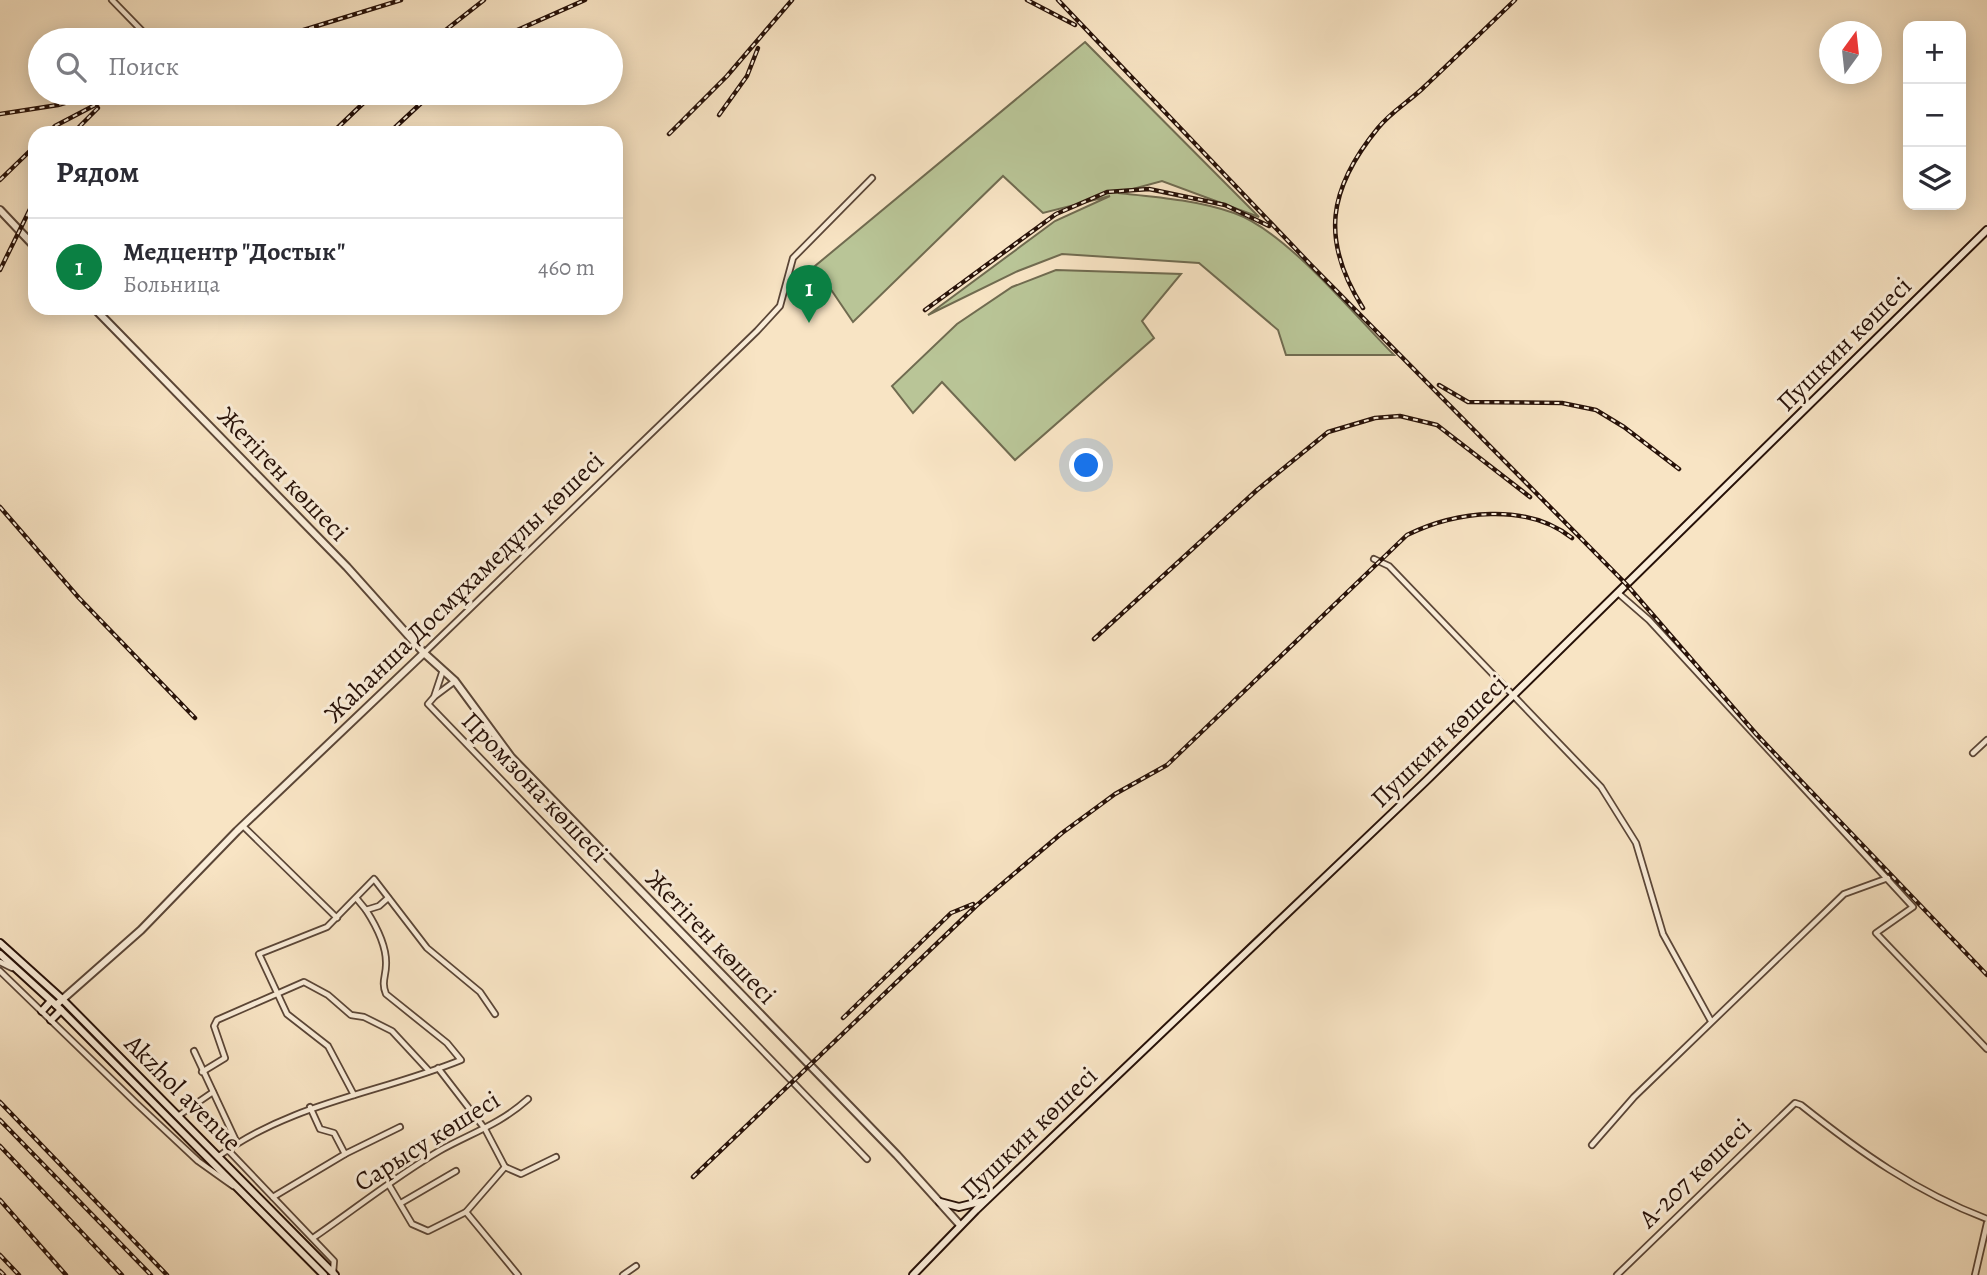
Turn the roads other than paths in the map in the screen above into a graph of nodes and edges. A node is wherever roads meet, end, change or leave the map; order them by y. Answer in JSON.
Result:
{"nodes":[{"id":1,"x":112,"y":0,"type":"edge"},
{"id":2,"x":139,"y":28,"type":"edge"},
{"id":3,"x":872,"y":178,"type":"dead end"},
{"id":4,"x":0,"y":210,"type":"edge"},
{"id":5,"x":1987,"y":230,"type":"edge"},
{"id":6,"x":28,"y":240,"type":"edge"},
{"id":7,"x":101,"y":315,"type":"edge"},
{"id":8,"x":1374,"y":559,"type":"dead end"},
{"id":9,"x":1618,"y":593,"type":"junction"},
{"id":10,"x":424,"y":653,"type":"junction"},
{"id":11,"x":443,"y":669,"type":"junction"},
{"id":12,"x":456,"y":681,"type":"junction"},
{"id":13,"x":1513,"y":696,"type":"junction"},
{"id":14,"x":434,"y":697,"type":"junction"},
{"id":15,"x":1987,"y":740,"type":"edge"},
{"id":16,"x":1973,"y":753,"type":"dead end"},
{"id":17,"x":243,"y":826,"type":"junction"},
{"id":18,"x":1888,"y":878,"type":"junction"},
{"id":19,"x":388,"y":898,"type":"junction"},
{"id":20,"x":357,"y":899,"type":"junction"},
{"id":21,"x":366,"y":910,"type":"junction"},
{"id":22,"x":337,"y":918,"type":"junction"},
{"id":23,"x":0,"y":943,"type":"edge"},
{"id":24,"x":0,"y":954,"type":"edge"},
{"id":25,"x":0,"y":962,"type":"edge"},
{"id":26,"x":18,"y":970,"type":"junction"},
{"id":27,"x":0,"y":971,"type":"edge"},
{"id":28,"x":275,"y":992,"type":"junction"},
{"id":29,"x":62,"y":999,"type":"junction"},
{"id":30,"x":56,"y":1005,"type":"junction"},
{"id":31,"x":42,"y":1011,"type":"junction"},
{"id":32,"x":495,"y":1014,"type":"dead end"},
{"id":33,"x":51,"y":1020,"type":"junction"},
{"id":34,"x":1711,"y":1021,"type":"junction"},
{"id":35,"x":1987,"y":1049,"type":"edge"},
{"id":36,"x":194,"y":1051,"type":"dead end"},
{"id":37,"x":438,"y":1068,"type":"junction"},
{"id":38,"x":429,"y":1071,"type":"junction"},
{"id":39,"x":202,"y":1072,"type":"junction"},
{"id":40,"x":213,"y":1092,"type":"junction"},
{"id":41,"x":355,"y":1095,"type":"junction"},
{"id":42,"x":528,"y":1099,"type":"dead end"},
{"id":43,"x":310,"y":1107,"type":"junction"},
{"id":44,"x":178,"y":1116,"type":"junction"},
{"id":45,"x":400,"y":1127,"type":"dead end"},
{"id":46,"x":485,"y":1129,"type":"junction"},
{"id":47,"x":237,"y":1143,"type":"junction"},
{"id":48,"x":1592,"y":1145,"type":"dead end"},
{"id":49,"x":228,"y":1150,"type":"junction"},
{"id":50,"x":345,"y":1154,"type":"junction"},
{"id":51,"x":219,"y":1156,"type":"junction"},
{"id":52,"x":556,"y":1157,"type":"dead end"},
{"id":53,"x":867,"y":1159,"type":"dead end"},
{"id":54,"x":505,"y":1167,"type":"junction"},
{"id":55,"x":456,"y":1171,"type":"dead end"},
{"id":56,"x":389,"y":1185,"type":"junction"},
{"id":57,"x":233,"y":1186,"type":"junction"},
{"id":58,"x":273,"y":1197,"type":"junction"},
{"id":59,"x":988,"y":1199,"type":"junction"},
{"id":60,"x":940,"y":1202,"type":"junction"},
{"id":61,"x":401,"y":1203,"type":"junction"},
{"id":62,"x":466,"y":1212,"type":"junction"},
{"id":63,"x":1987,"y":1221,"type":"edge"},
{"id":64,"x":960,"y":1225,"type":"junction"},
{"id":65,"x":313,"y":1238,"type":"junction"},
{"id":66,"x":636,"y":1266,"type":"dead end"},
{"id":67,"x":334,"y":1274,"type":"edge"},
{"id":68,"x":324,"y":1275,"type":"edge"},
{"id":69,"x":518,"y":1275,"type":"edge"},
{"id":70,"x":623,"y":1275,"type":"edge"},
{"id":71,"x":913,"y":1275,"type":"edge"},
{"id":72,"x":1618,"y":1275,"type":"edge"},
{"id":73,"x":1975,"y":1275,"type":"edge"}],
"edges":[{"from":1,"to":2,"type":"street"},
{"from":3,"to":10,"type":"street","name":"Жаһанша Досмұхамедұлы көшесі"},
{"from":4,"to":6,"type":"main road"},
{"from":5,"to":9,"type":"main road","name":"Пушкин көшесі"},
{"from":7,"to":10,"type":"main road","name":"Жетіген көшесі"},
{"from":8,"to":13,"type":"street"},
{"from":9,"to":13,"type":"main road","name":"Пушкин көшесі"},
{"from":9,"to":18,"type":"street"},
{"from":10,"to":11,"type":"main road","name":"Жетіген көшесі"},
{"from":10,"to":17,"type":"main road","name":"Жаһанша Досмұхамедұлы көшесі"},
{"from":11,"to":12,"type":"main road","name":"Жетіген көшесі"},
{"from":11,"to":14,"type":"street"},
{"from":12,"to":14,"type":"street"},
{"from":12,"to":60,"type":"main road","name":"Жетіген көшесі"},
{"from":13,"to":34,"type":"street"},
{"from":13,"to":59,"type":"main road","name":"Пушкин көшесі"},
{"from":14,"to":53,"type":"street","name":"Промзона көшесі"},
{"from":15,"to":16,"type":"street"},
{"from":17,"to":22,"type":"street"},
{"from":17,"to":29,"type":"main road","name":"Жаһанша Досмұхамедұлы көшесі"},
{"from":18,"to":34,"type":"street"},
{"from":18,"to":35,"type":"street"},
{"from":19,"to":20,"type":"street"},
{"from":19,"to":21,"type":"street"},
{"from":19,"to":32,"type":"street"},
{"from":20,"to":21,"type":"street"},
{"from":20,"to":22,"type":"street"},
{"from":21,"to":37,"type":"street"},
{"from":22,"to":28,"type":"street"},
{"from":23,"to":29,"type":"main road","name":"Akzhol avenue"},
{"from":24,"to":26,"type":"main road","name":"Akzhol avenue"},
{"from":25,"to":26,"type":"street"},
{"from":26,"to":30,"type":"main road","name":"Akzhol avenue"},
{"from":27,"to":31,"type":"street"},
{"from":28,"to":38,"type":"street"},
{"from":28,"to":39,"type":"street"},
{"from":28,"to":41,"type":"street"},
{"from":29,"to":30,"type":"main road","name":"Жаһанша Досмұхамедұлы көшесі"},
{"from":29,"to":44,"type":"main road","name":"Akzhol avenue"},
{"from":30,"to":31,"type":"main road"},
{"from":30,"to":33,"type":"main road"},
{"from":30,"to":57,"type":"main road","name":"Akzhol avenue"},
{"from":31,"to":33,"type":"street"},
{"from":33,"to":57,"type":"street"},
{"from":34,"to":48,"type":"street"},
{"from":36,"to":39,"type":"street"},
{"from":37,"to":38,"type":"street"},
{"from":37,"to":46,"type":"street"},
{"from":38,"to":41,"type":"street"},
{"from":39,"to":40,"type":"street"},
{"from":40,"to":44,"type":"street"},
{"from":40,"to":47,"type":"street"},
{"from":41,"to":43,"type":"street"},
{"from":42,"to":46,"type":"street","name":"Сарысу көшесі"},
{"from":43,"to":47,"type":"street"},
{"from":43,"to":50,"type":"street"},
{"from":44,"to":51,"type":"main road","name":"Akzhol avenue"},
{"from":45,"to":50,"type":"street"},
{"from":46,"to":54,"type":"street"},
{"from":46,"to":56,"type":"street","name":"Сарысу көшесі"},
{"from":47,"to":49,"type":"street"},
{"from":49,"to":51,"type":"street"},
{"from":49,"to":58,"type":"street"},
{"from":50,"to":58,"type":"street"},
{"from":51,"to":67,"type":"main road","name":"Akzhol avenue"},
{"from":52,"to":54,"type":"street"},
{"from":54,"to":62,"type":"street"},
{"from":55,"to":61,"type":"street"},
{"from":56,"to":61,"type":"street"},
{"from":56,"to":65,"type":"street","name":"Сарысу көшесі"},
{"from":57,"to":68,"type":"main road","name":"Akzhol avenue"},
{"from":58,"to":65,"type":"street"},
{"from":59,"to":60,"type":"main road"},
{"from":59,"to":64,"type":"main road","name":"Пушкин көшесі"},
{"from":60,"to":64,"type":"main road","name":"Жетіген көшесі"},
{"from":61,"to":62,"type":"street"},
{"from":62,"to":69,"type":"street"},
{"from":63,"to":72,"type":"street","name":"А-207 көшесі"},
{"from":63,"to":73,"type":"street"},
{"from":64,"to":71,"type":"main road","name":"Пушкин көшесі"},
{"from":65,"to":67,"type":"street"},
{"from":66,"to":70,"type":"street"}]}
